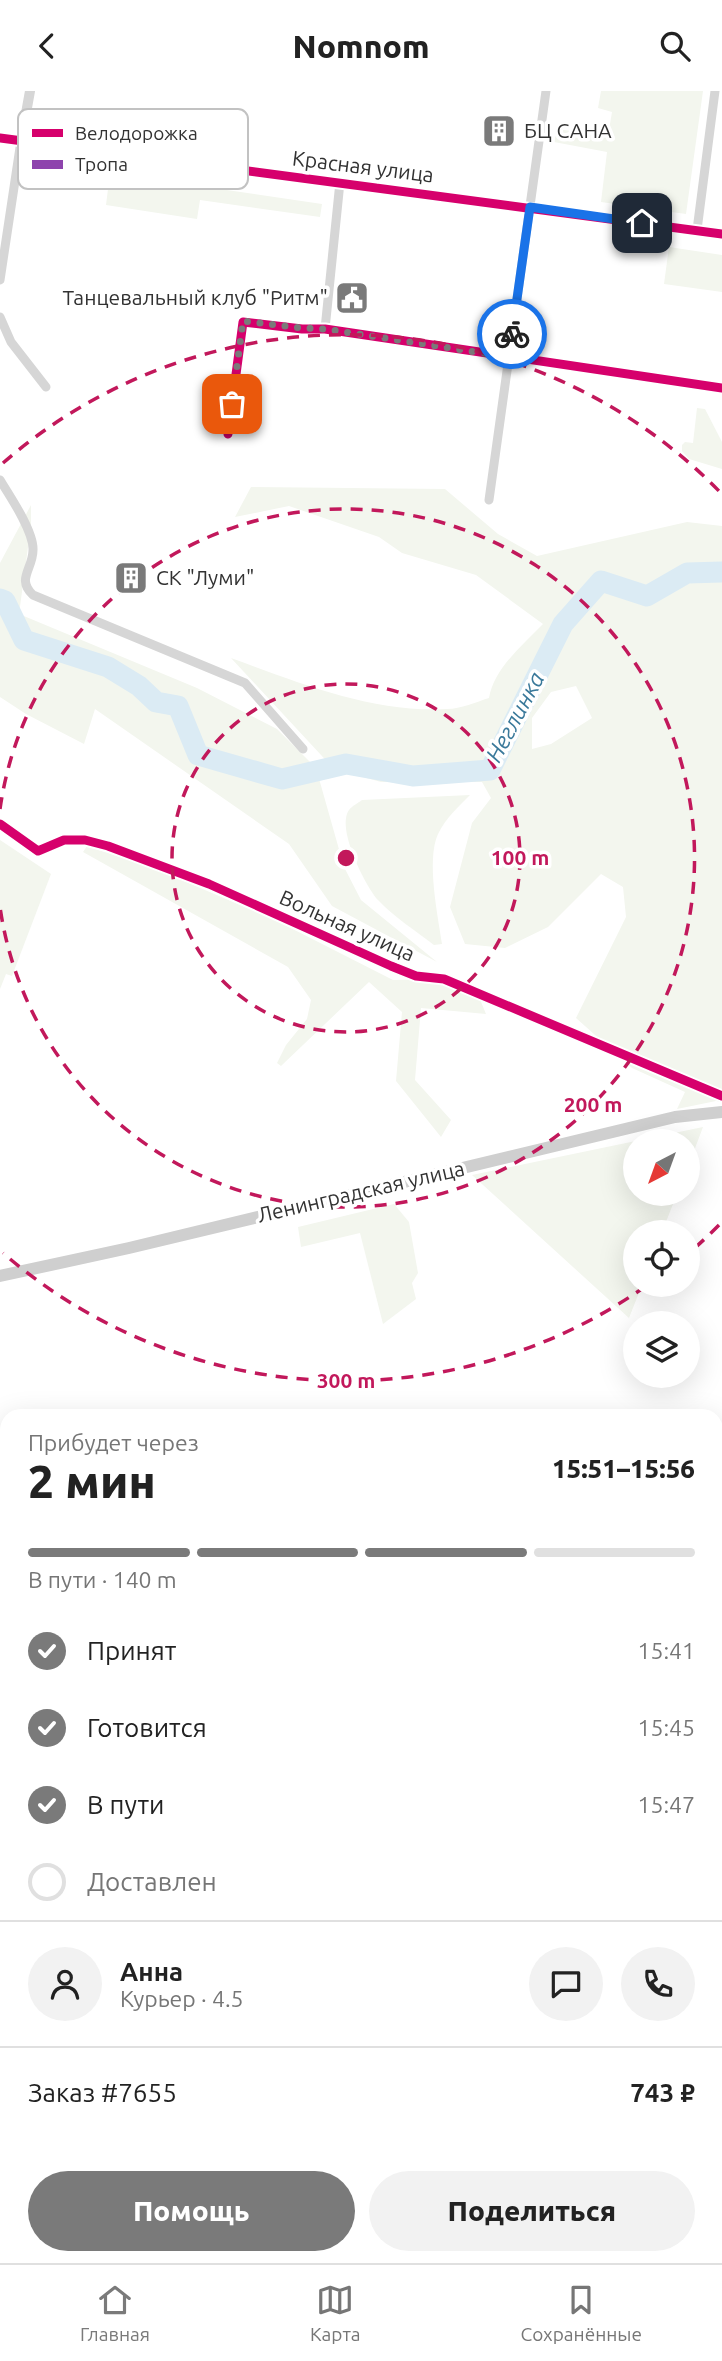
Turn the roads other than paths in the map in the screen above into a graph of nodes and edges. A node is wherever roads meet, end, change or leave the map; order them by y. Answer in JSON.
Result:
{"nodes":[{"id":1,"x":30,"y":91,"type":"edge"},
{"id":2,"x":547,"y":91,"type":"edge"},
{"id":3,"x":715,"y":91,"type":"edge"},
{"id":4,"x":27,"y":109,"type":"edge"},
{"id":5,"x":0,"y":138,"type":"edge"},
{"id":6,"x":18,"y":141,"type":"edge"},
{"id":7,"x":18,"y":161,"type":"edge"},
{"id":8,"x":248,"y":170,"type":"edge"},
{"id":9,"x":341,"y":182,"type":"junction"},
{"id":10,"x":530,"y":207,"type":"junction"},
{"id":11,"x":697,"y":230,"type":"junction"},
{"id":12,"x":722,"y":234,"type":"edge"},
{"id":13,"x":0,"y":280,"type":"edge"},
{"id":14,"x":0,"y":317,"type":"edge"},
{"id":15,"x":325,"y":329,"type":"junction"},
{"id":16,"x":509,"y":357,"type":"junction"},
{"id":17,"x":46,"y":387,"type":"dead end"},
{"id":18,"x":722,"y":388,"type":"edge"},
{"id":19,"x":228,"y":435,"type":"dead end"},
{"id":20,"x":0,"y":480,"type":"edge"},
{"id":21,"x":489,"y":500,"type":"dead end"},
{"id":22,"x":303,"y":749,"type":"dead end"},
{"id":23,"x":0,"y":824,"type":"edge"},
{"id":24,"x":722,"y":1096,"type":"edge"},
{"id":25,"x":722,"y":1112,"type":"edge"},
{"id":26,"x":0,"y":1276,"type":"edge"}],
"edges":[{"from":1,"to":4,"type":"street"},
{"from":2,"to":10,"type":"street"},
{"from":3,"to":11,"type":"street"},
{"from":5,"to":6,"type":"street","name":"Красная улица"},
{"from":7,"to":13,"type":"street"},
{"from":8,"to":9,"type":"street","name":"Красная улица"},
{"from":9,"to":10,"type":"street","name":"Красная улица"},
{"from":9,"to":15,"type":"street"},
{"from":10,"to":11,"type":"street","name":"Красная улица"},
{"from":10,"to":16,"type":"street"},
{"from":11,"to":12,"type":"street","name":"Красная улица"},
{"from":14,"to":17,"type":"street"},
{"from":15,"to":16,"type":"street"},
{"from":15,"to":19,"type":"street"},
{"from":16,"to":18,"type":"street"},
{"from":16,"to":21,"type":"street"},
{"from":20,"to":22,"type":"street"},
{"from":23,"to":24,"type":"street","name":"Вольная улица"},
{"from":25,"to":26,"type":"main road","name":"Ленинградская улица"}]}
